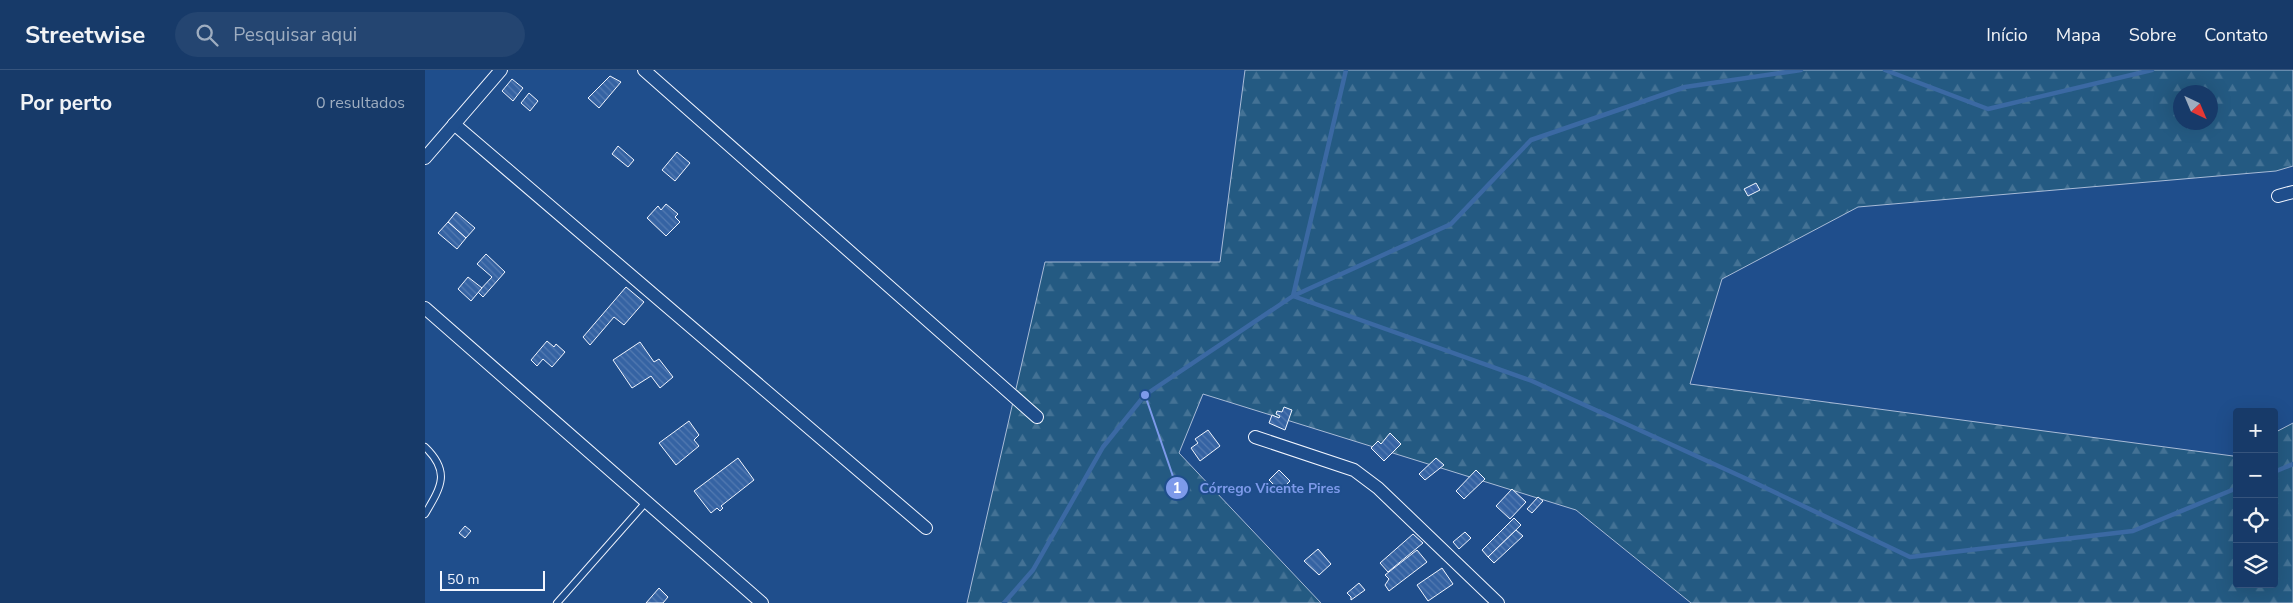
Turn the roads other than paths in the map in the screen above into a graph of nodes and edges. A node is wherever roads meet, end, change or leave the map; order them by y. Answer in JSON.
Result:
{"nodes":[{"id":1,"x":501,"y":70,"type":"edge"},
{"id":2,"x":643,"y":70,"type":"edge"},
{"id":3,"x":455,"y":124,"type":"junction"},
{"id":4,"x":425,"y":158,"type":"edge"},
{"id":5,"x":2293,"y":192,"type":"edge"},
{"id":6,"x":2278,"y":196,"type":"dead end"},
{"id":7,"x":425,"y":308,"type":"edge"},
{"id":8,"x":1037,"y":417,"type":"dead end"},
{"id":9,"x":1255,"y":437,"type":"dead end"},
{"id":10,"x":425,"y":447,"type":"edge"},
{"id":11,"x":647,"y":501,"type":"junction"},
{"id":12,"x":425,"y":514,"type":"edge"},
{"id":13,"x":926,"y":528,"type":"dead end"},
{"id":14,"x":557,"y":603,"type":"edge"},
{"id":15,"x":762,"y":603,"type":"edge"},
{"id":16,"x":1499,"y":603,"type":"edge"}],
"edges":[{"from":1,"to":3,"type":"street"},
{"from":2,"to":8,"type":"street"},
{"from":3,"to":4,"type":"street"},
{"from":3,"to":13,"type":"street"},
{"from":5,"to":6,"type":"street"},
{"from":7,"to":11,"type":"street"},
{"from":9,"to":16,"type":"street"},
{"from":10,"to":12,"type":"lane"},
{"from":11,"to":14,"type":"lane"},
{"from":11,"to":15,"type":"street"}]}
